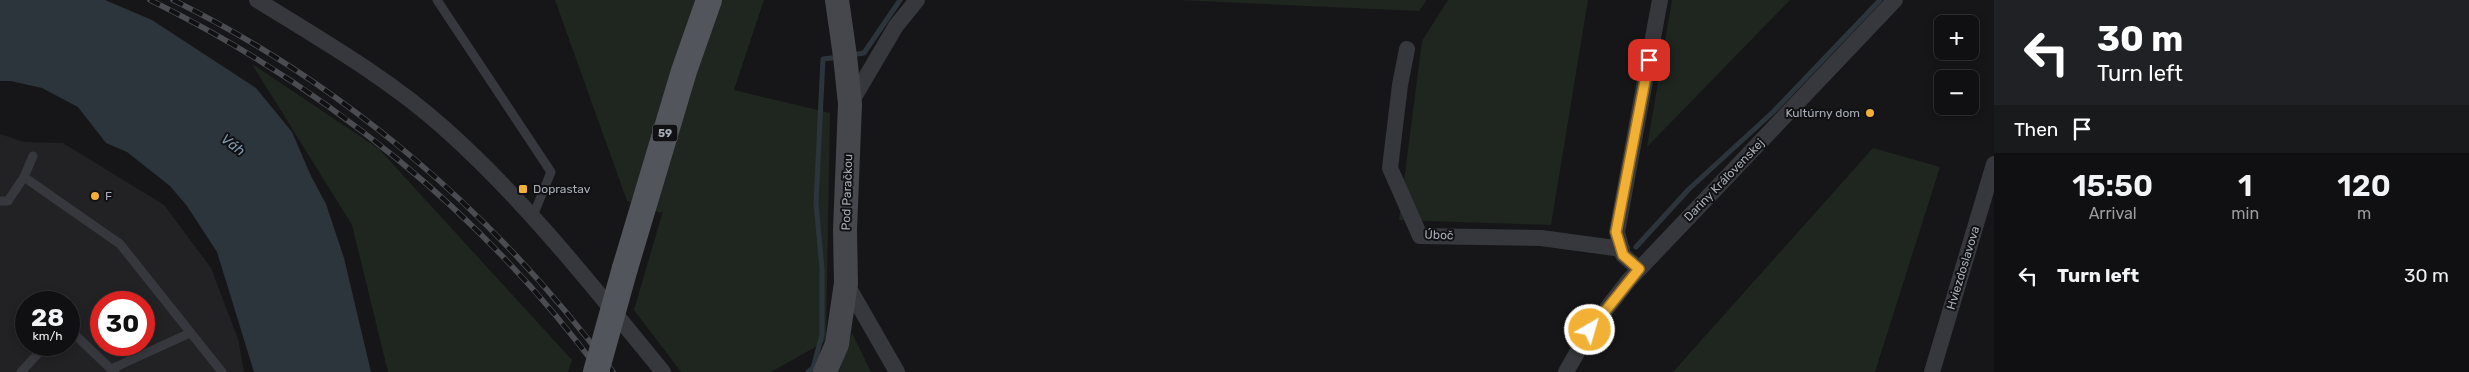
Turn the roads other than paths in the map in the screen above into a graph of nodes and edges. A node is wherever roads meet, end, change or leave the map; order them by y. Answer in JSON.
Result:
{"nodes":[{"id":1,"x":257,"y":0,"type":"edge"},
{"id":2,"x":438,"y":0,"type":"edge"},
{"id":3,"x":709,"y":0,"type":"edge"},
{"id":4,"x":836,"y":0,"type":"edge"},
{"id":5,"x":917,"y":0,"type":"edge"},
{"id":6,"x":1660,"y":0,"type":"edge"},
{"id":7,"x":1895,"y":0,"type":"edge"},
{"id":8,"x":1407,"y":49,"type":"dead end"},
{"id":9,"x":850,"y":104,"type":"junction"},
{"id":10,"x":33,"y":156,"type":"dead end"},
{"id":11,"x":1994,"y":164,"type":"edge"},
{"id":12,"x":24,"y":176,"type":"junction"},
{"id":13,"x":0,"y":201,"type":"edge"},
{"id":14,"x":533,"y":216,"type":"junction"},
{"id":15,"x":1622,"y":249,"type":"junction"},
{"id":16,"x":1639,"y":269,"type":"junction"},
{"id":17,"x":846,"y":283,"type":"junction"},
{"id":18,"x":190,"y":333,"type":"junction"},
{"id":19,"x":80,"y":340,"type":"edge"},
{"id":20,"x":36,"y":356,"type":"edge"},
{"id":21,"x":113,"y":370,"type":"edge"},
{"id":22,"x":21,"y":372,"type":"edge"},
{"id":23,"x":222,"y":372,"type":"edge"},
{"id":24,"x":596,"y":372,"type":"edge"},
{"id":25,"x":663,"y":372,"type":"edge"},
{"id":26,"x":825,"y":372,"type":"edge"},
{"id":27,"x":897,"y":372,"type":"edge"},
{"id":28,"x":1566,"y":372,"type":"edge"},
{"id":29,"x":1932,"y":372,"type":"edge"}],
"edges":[{"from":1,"to":14,"type":"street"},
{"from":2,"to":14,"type":"lane"},
{"from":3,"to":24,"type":"main road","number":"59","bridge":true},
{"from":4,"to":9,"type":"street","name":"Pod Paračkou"},
{"from":5,"to":9,"type":"street"},
{"from":6,"to":15,"type":"street"},
{"from":7,"to":16,"type":"street","name":"Dariny Kráľovenskej"},
{"from":8,"to":15,"type":"street","name":"Úboč"},
{"from":9,"to":17,"type":"street","name":"Pod Paračkou"},
{"from":10,"to":12,"type":"lane"},
{"from":11,"to":29,"type":"street","name":"Hviezdoslavova"},
{"from":12,"to":13,"type":"lane"},
{"from":12,"to":18,"type":"lane"},
{"from":14,"to":25,"type":"street"},
{"from":15,"to":16,"type":"street"},
{"from":16,"to":28,"type":"street","name":"Dariny Kráľovenskej"},
{"from":17,"to":26,"type":"street"},
{"from":17,"to":27,"type":"street","name":"Pod Paračkou"},
{"from":18,"to":21,"type":"lane"},
{"from":18,"to":23,"type":"lane"},
{"from":19,"to":21,"type":"lane"},
{"from":20,"to":22,"type":"lane"}]}
